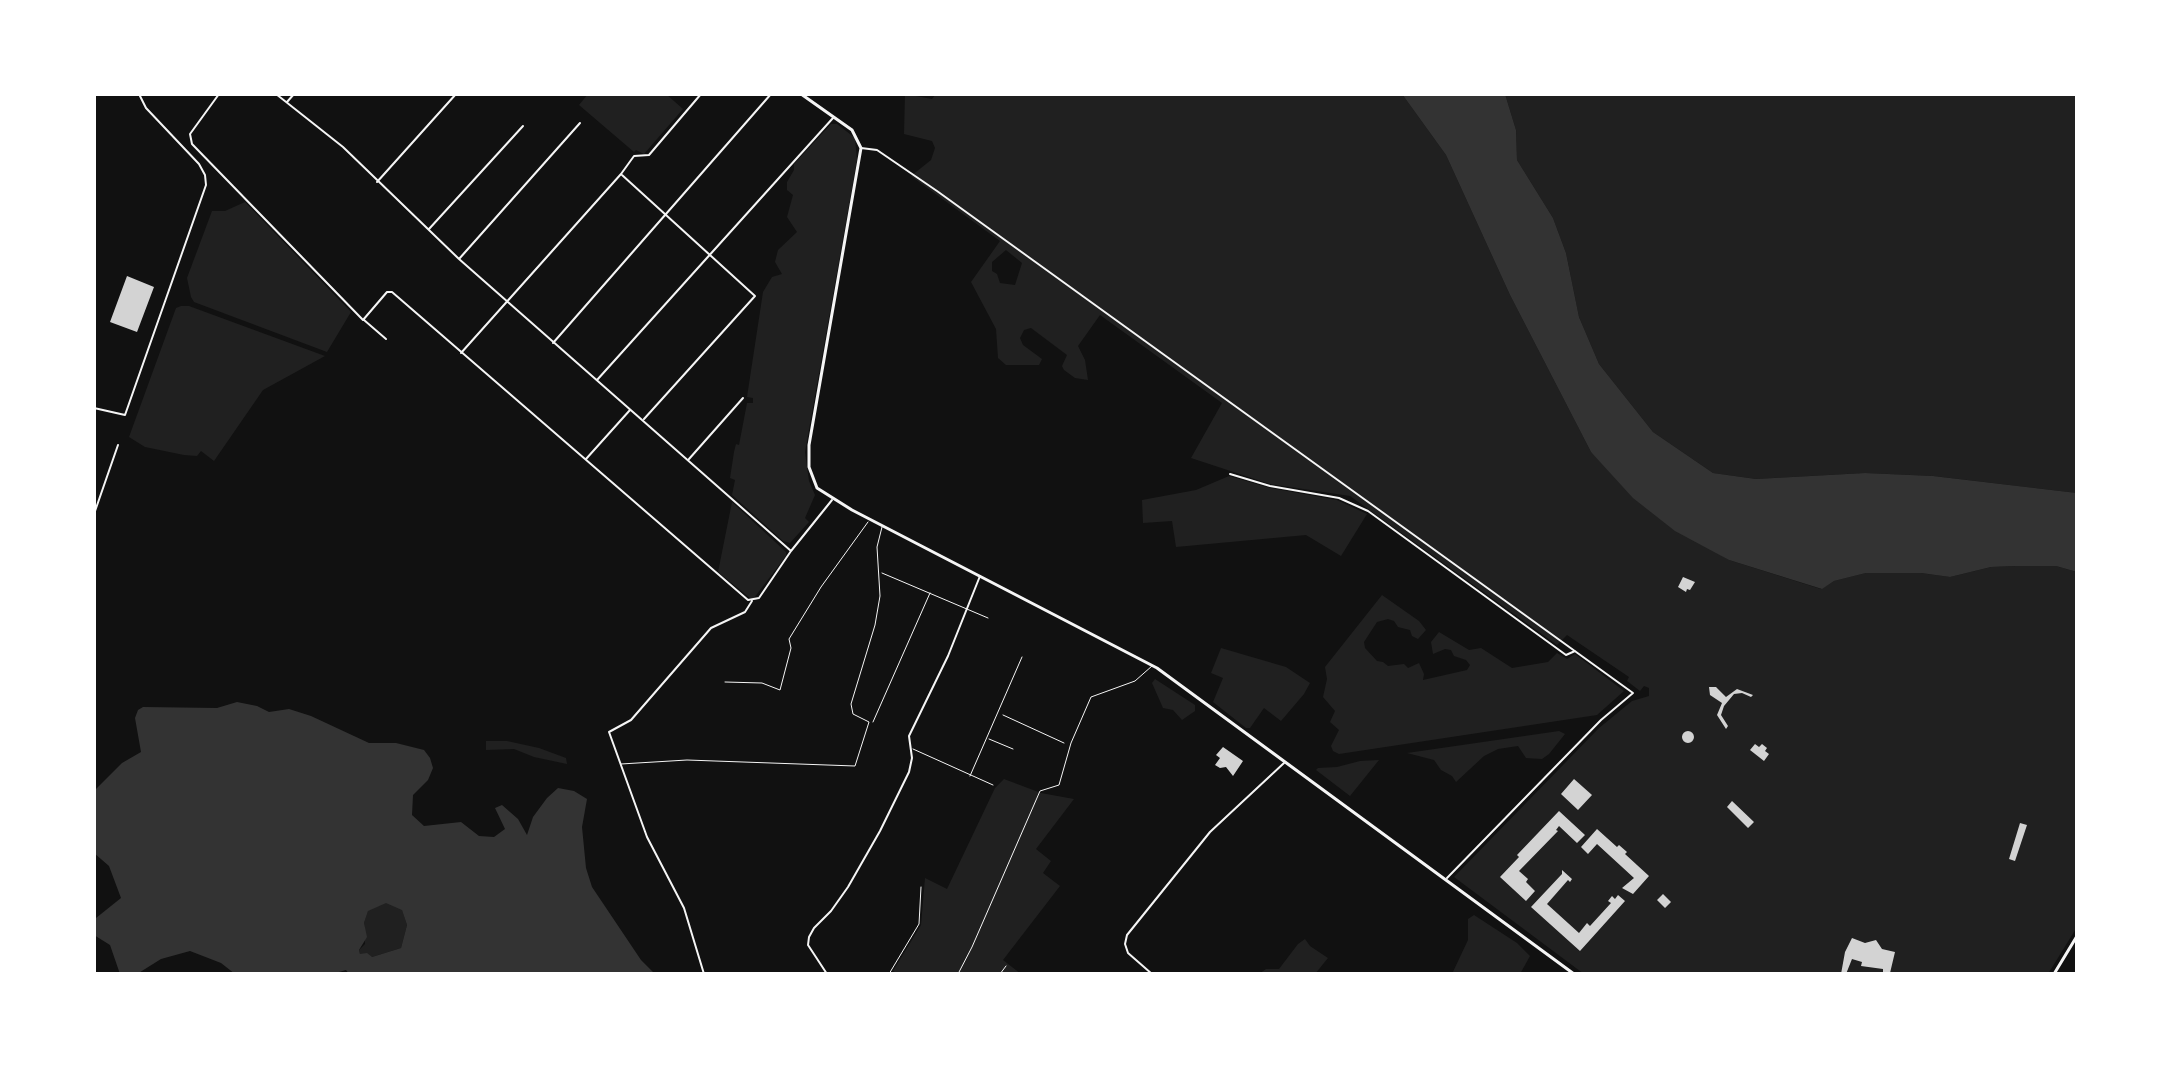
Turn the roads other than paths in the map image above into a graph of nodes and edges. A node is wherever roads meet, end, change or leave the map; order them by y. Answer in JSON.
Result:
{"nodes":[{"id":1,"x":139,"y":94,"type":"edge"},
{"id":2,"x":219,"y":94,"type":"edge"},
{"id":3,"x":276,"y":94,"type":"edge"},
{"id":4,"x":294,"y":94,"type":"edge"},
{"id":5,"x":456,"y":94,"type":"edge"},
{"id":6,"x":701,"y":94,"type":"edge"},
{"id":7,"x":771,"y":94,"type":"edge"},
{"id":8,"x":801,"y":94,"type":"edge"},
{"id":9,"x":286,"y":103,"type":"junction"},
{"id":10,"x":834,"y":117,"type":"junction"},
{"id":11,"x":580,"y":123,"type":"dead end"},
{"id":12,"x":523,"y":126,"type":"dead end"},
{"id":13,"x":861,"y":148,"type":"junction"},
{"id":14,"x":621,"y":174,"type":"junction"},
{"id":15,"x":377,"y":182,"type":"junction"},
{"id":16,"x":665,"y":215,"type":"junction"},
{"id":17,"x":429,"y":230,"type":"junction"},
{"id":18,"x":710,"y":255,"type":"junction"},
{"id":19,"x":459,"y":259,"type":"junction"},
{"id":20,"x":508,"y":302,"type":"junction"},
{"id":21,"x":363,"y":320,"type":"junction"},
{"id":22,"x":386,"y":339,"type":"dead end"},
{"id":23,"x":553,"y":343,"type":"junction"},
{"id":24,"x":461,"y":353,"type":"junction"},
{"id":25,"x":597,"y":381,"type":"junction"},
{"id":26,"x":743,"y":398,"type":"dead end"},
{"id":27,"x":94,"y":408,"type":"edge"},
{"id":28,"x":630,"y":409,"type":"junction"},
{"id":29,"x":643,"y":420,"type":"junction"},
{"id":30,"x":118,"y":445,"type":"dead end"},
{"id":31,"x":689,"y":460,"type":"junction"},
{"id":32,"x":585,"y":461,"type":"junction"},
{"id":33,"x":1230,"y":474,"type":"dead end"},
{"id":34,"x":833,"y":499,"type":"junction"},
{"id":35,"x":94,"y":514,"type":"edge"},
{"id":36,"x":870,"y":519,"type":"junction"},
{"id":37,"x":882,"y":525,"type":"junction"},
{"id":38,"x":791,"y":551,"type":"junction"},
{"id":39,"x":879,"y":573,"type":"junction"},
{"id":40,"x":980,"y":575,"type":"junction"},
{"id":41,"x":930,"y":593,"type":"junction"},
{"id":42,"x":752,"y":601,"type":"junction"},
{"id":43,"x":967,"y":608,"type":"junction"},
{"id":44,"x":988,"y":618,"type":"dead end"},
{"id":45,"x":1575,"y":650,"type":"junction"},
{"id":46,"x":1022,"y":657,"type":"dead end"},
{"id":47,"x":1153,"y":665,"type":"junction"},
{"id":48,"x":725,"y":682,"type":"dead end"},
{"id":49,"x":873,"y":722,"type":"dead end"},
{"id":50,"x":986,"y":738,"type":"junction"},
{"id":51,"x":911,"y":748,"type":"junction"},
{"id":52,"x":1013,"y":749,"type":"dead end"},
{"id":53,"x":1285,"y":762,"type":"junction"},
{"id":54,"x":621,"y":764,"type":"junction"},
{"id":55,"x":970,"y":776,"type":"junction"},
{"id":56,"x":993,"y":785,"type":"dead end"},
{"id":57,"x":1446,"y":879,"type":"junction"},
{"id":58,"x":921,"y":887,"type":"dead end"},
{"id":59,"x":2077,"y":936,"type":"edge"},
{"id":60,"x":1006,"y":966,"type":"dead end"},
{"id":61,"x":704,"y":974,"type":"edge"},
{"id":62,"x":827,"y":974,"type":"edge"},
{"id":63,"x":889,"y":974,"type":"edge"},
{"id":64,"x":958,"y":974,"type":"edge"},
{"id":65,"x":1000,"y":974,"type":"edge"},
{"id":66,"x":1152,"y":974,"type":"edge"},
{"id":67,"x":1574,"y":974,"type":"edge"},
{"id":68,"x":2054,"y":974,"type":"edge"}],
"edges":[{"from":1,"to":27,"type":"street"},
{"from":2,"to":21,"type":"street"},
{"from":3,"to":9,"type":"street"},
{"from":4,"to":9,"type":"street"},
{"from":5,"to":15,"type":"street"},
{"from":6,"to":14,"type":"street"},
{"from":7,"to":16,"type":"street"},
{"from":8,"to":10,"type":"street"},
{"from":9,"to":15,"type":"street"},
{"from":10,"to":13,"type":"street"},
{"from":10,"to":18,"type":"street"},
{"from":11,"to":19,"type":"street"},
{"from":12,"to":17,"type":"street"},
{"from":13,"to":34,"type":"street"},
{"from":13,"to":45,"type":"street"},
{"from":14,"to":16,"type":"street"},
{"from":14,"to":20,"type":"street"},
{"from":15,"to":17,"type":"street"},
{"from":16,"to":18,"type":"street"},
{"from":16,"to":23,"type":"street"},
{"from":17,"to":19,"type":"street"},
{"from":18,"to":25,"type":"street"},
{"from":18,"to":29,"type":"street"},
{"from":19,"to":20,"type":"street"},
{"from":20,"to":23,"type":"street"},
{"from":20,"to":24,"type":"street"},
{"from":21,"to":22,"type":"street"},
{"from":21,"to":24,"type":"street"},
{"from":23,"to":25,"type":"street"},
{"from":24,"to":32,"type":"street"},
{"from":25,"to":28,"type":"street"},
{"from":26,"to":31,"type":"street"},
{"from":28,"to":29,"type":"street"},
{"from":28,"to":32,"type":"street"},
{"from":29,"to":31,"type":"street"},
{"from":30,"to":35,"type":"street"},
{"from":31,"to":38,"type":"street"},
{"from":32,"to":42,"type":"street"},
{"from":33,"to":45,"type":"street"},
{"from":34,"to":36,"type":"street"},
{"from":34,"to":38,"type":"street"},
{"from":36,"to":37,"type":"street"},
{"from":36,"to":48,"type":"lane"},
{"from":37,"to":39,"type":"lane"},
{"from":37,"to":40,"type":"street"},
{"from":38,"to":42,"type":"street"},
{"from":39,"to":41,"type":"lane"},
{"from":39,"to":54,"type":"lane"},
{"from":40,"to":43,"type":"street"},
{"from":40,"to":47,"type":"street"},
{"from":41,"to":43,"type":"lane"},
{"from":41,"to":49,"type":"lane"},
{"from":42,"to":54,"type":"street"},
{"from":43,"to":44,"type":"lane"},
{"from":43,"to":51,"type":"street"},
{"from":45,"to":57,"type":"street"},
{"from":46,"to":50,"type":"lane"},
{"from":47,"to":53,"type":"street"},
{"from":47,"to":64,"type":"lane"},
{"from":50,"to":52,"type":"lane"},
{"from":50,"to":55,"type":"lane"},
{"from":51,"to":55,"type":"lane"},
{"from":51,"to":62,"type":"street"},
{"from":53,"to":57,"type":"street"},
{"from":53,"to":66,"type":"street"},
{"from":54,"to":61,"type":"street"},
{"from":55,"to":56,"type":"lane"},
{"from":57,"to":67,"type":"street"},
{"from":58,"to":63,"type":"lane"},
{"from":59,"to":68,"type":"street"},
{"from":60,"to":65,"type":"lane"}]}
